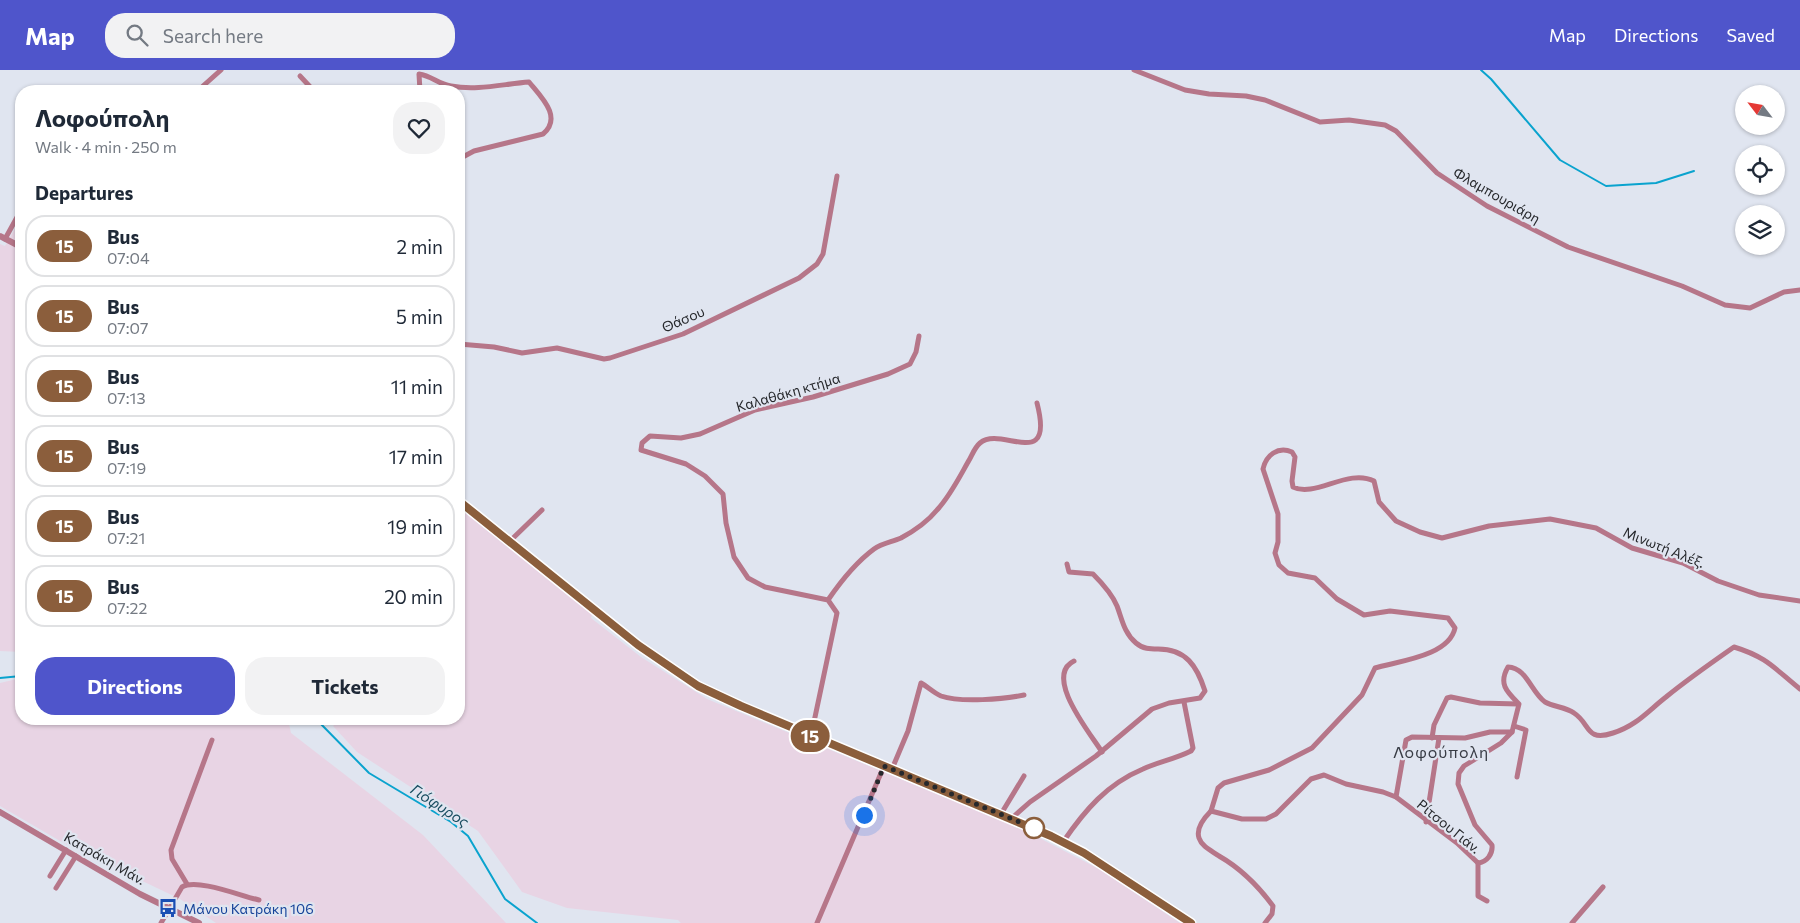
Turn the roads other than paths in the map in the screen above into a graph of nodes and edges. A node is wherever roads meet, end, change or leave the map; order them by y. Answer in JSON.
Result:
{"nodes":[{"id":1,"x":220,"y":70,"type":"edge"},
{"id":2,"x":1134,"y":70,"type":"edge"},
{"id":3,"x":300,"y":76,"type":"dead end"},
{"id":4,"x":205,"y":85,"type":"edge"},
{"id":5,"x":308,"y":85,"type":"edge"},
{"id":6,"x":420,"y":85,"type":"edge"},
{"id":7,"x":447,"y":85,"type":"edge"},
{"id":8,"x":465,"y":86,"type":"edge"},
{"id":9,"x":465,"y":156,"type":"edge"},
{"id":10,"x":837,"y":176,"type":"dead end"},
{"id":11,"x":15,"y":219,"type":"edge"},
{"id":12,"x":2,"y":238,"type":"edge"},
{"id":13,"x":15,"y":245,"type":"edge"},
{"id":14,"x":1800,"y":290,"type":"edge"},
{"id":15,"x":919,"y":336,"type":"dead end"},
{"id":16,"x":465,"y":345,"type":"edge"},
{"id":17,"x":1037,"y":403,"type":"dead end"},
{"id":18,"x":465,"y":506,"type":"edge"},
{"id":19,"x":542,"y":510,"type":"dead end"},
{"id":20,"x":509,"y":542,"type":"junction"},
{"id":21,"x":1067,"y":564,"type":"dead end"},
{"id":22,"x":828,"y":600,"type":"junction"},
{"id":23,"x":1800,"y":601,"type":"edge"},
{"id":24,"x":1074,"y":661,"type":"dead end"},
{"id":25,"x":1800,"y":689,"type":"edge"},
{"id":26,"x":1024,"y":695,"type":"dead end"},
{"id":27,"x":1184,"y":702,"type":"junction"},
{"id":28,"x":1519,"y":704,"type":"junction"},
{"id":29,"x":1513,"y":729,"type":"junction"},
{"id":30,"x":810,"y":736,"type":"junction"},
{"id":31,"x":1432,"y":738,"type":"junction"},
{"id":32,"x":1439,"y":738,"type":"junction"},
{"id":33,"x":212,"y":740,"type":"dead end"},
{"id":34,"x":1102,"y":752,"type":"junction"},
{"id":35,"x":884,"y":766,"type":"junction"},
{"id":36,"x":892,"y":769,"type":"junction"},
{"id":37,"x":1024,"y":776,"type":"dead end"},
{"id":38,"x":1517,"y":777,"type":"dead end"},
{"id":39,"x":1396,"y":797,"type":"junction"},
{"id":40,"x":1211,"y":811,"type":"junction"},
{"id":41,"x":0,"y":812,"type":"edge"},
{"id":42,"x":1001,"y":814,"type":"junction"},
{"id":43,"x":1012,"y":818,"type":"junction"},
{"id":44,"x":1426,"y":822,"type":"junction"},
{"id":45,"x":1063,"y":842,"type":"junction"},
{"id":46,"x":66,"y":850,"type":"junction"},
{"id":47,"x":76,"y":856,"type":"junction"},
{"id":48,"x":1478,"y":863,"type":"junction"},
{"id":49,"x":50,"y":876,"type":"dead end"},
{"id":50,"x":187,"y":884,"type":"junction"},
{"id":51,"x":1603,"y":887,"type":"dead end"},
{"id":52,"x":56,"y":888,"type":"dead end"},
{"id":53,"x":259,"y":900,"type":"dead end"},
{"id":54,"x":1488,"y":901,"type":"dead end"},
{"id":55,"x":170,"y":908,"type":"junction"},
{"id":56,"x":162,"y":923,"type":"edge"},
{"id":57,"x":199,"y":923,"type":"edge"},
{"id":58,"x":817,"y":923,"type":"edge"},
{"id":59,"x":1191,"y":923,"type":"edge"},
{"id":60,"x":1265,"y":923,"type":"edge"},
{"id":61,"x":1572,"y":923,"type":"edge"}],
"edges":[{"from":1,"to":4,"type":"street"},
{"from":2,"to":14,"type":"street","name":"Φλαμπουριάρη"},
{"from":3,"to":5,"type":"street"},
{"from":6,"to":7,"type":"street"},
{"from":8,"to":9,"type":"street"},
{"from":10,"to":16,"type":"street","name":"Θάσου"},
{"from":11,"to":12,"type":"street"},
{"from":12,"to":13,"type":"street"},
{"from":15,"to":22,"type":"street","name":"Καλαθάκη κτήμα"},
{"from":17,"to":22,"type":"street"},
{"from":18,"to":20,"type":"street"},
{"from":19,"to":20,"type":"street"},
{"from":20,"to":30,"type":"street"},
{"from":21,"to":27,"type":"street"},
{"from":22,"to":30,"type":"street"},
{"from":23,"to":40,"type":"street","name":"Μινωτή Αλέξ."},
{"from":24,"to":34,"type":"street"},
{"from":25,"to":28,"type":"street"},
{"from":26,"to":36,"type":"street"},
{"from":27,"to":34,"type":"street"},
{"from":27,"to":45,"type":"street"},
{"from":28,"to":29,"type":"street"},
{"from":28,"to":31,"type":"street"},
{"from":29,"to":32,"type":"street"},
{"from":29,"to":38,"type":"street"},
{"from":29,"to":48,"type":"street","name":"Ρίτσου Γιάν."},
{"from":30,"to":35,"type":"street"},
{"from":31,"to":32,"type":"street"},
{"from":31,"to":39,"type":"street"},
{"from":32,"to":44,"type":"street"},
{"from":33,"to":50,"type":"street"},
{"from":34,"to":43,"type":"street"},
{"from":35,"to":36,"type":"street"},
{"from":35,"to":58,"type":"street"},
{"from":36,"to":42,"type":"street"},
{"from":37,"to":42,"type":"street"},
{"from":39,"to":40,"type":"street","name":"Ρίτσου Γιάν."},
{"from":39,"to":44,"type":"street","name":"Ρίτσου Γιάν."},
{"from":40,"to":60,"type":"street"},
{"from":41,"to":46,"type":"street","name":"Κατράκη Μάν."},
{"from":42,"to":43,"type":"street"},
{"from":43,"to":45,"type":"street"},
{"from":44,"to":48,"type":"street","name":"Ρίτσου Γιάν."},
{"from":45,"to":59,"type":"street"},
{"from":46,"to":47,"type":"street","name":"Κατράκη Μάν."},
{"from":46,"to":49,"type":"street"},
{"from":47,"to":52,"type":"street"},
{"from":47,"to":55,"type":"street","name":"Κατράκη Μάν."},
{"from":48,"to":54,"type":"street"},
{"from":50,"to":53,"type":"street"},
{"from":50,"to":55,"type":"street"},
{"from":51,"to":61,"type":"street"},
{"from":55,"to":56,"type":"street"},
{"from":55,"to":57,"type":"street","name":"Κατράκη Μάν."}]}
